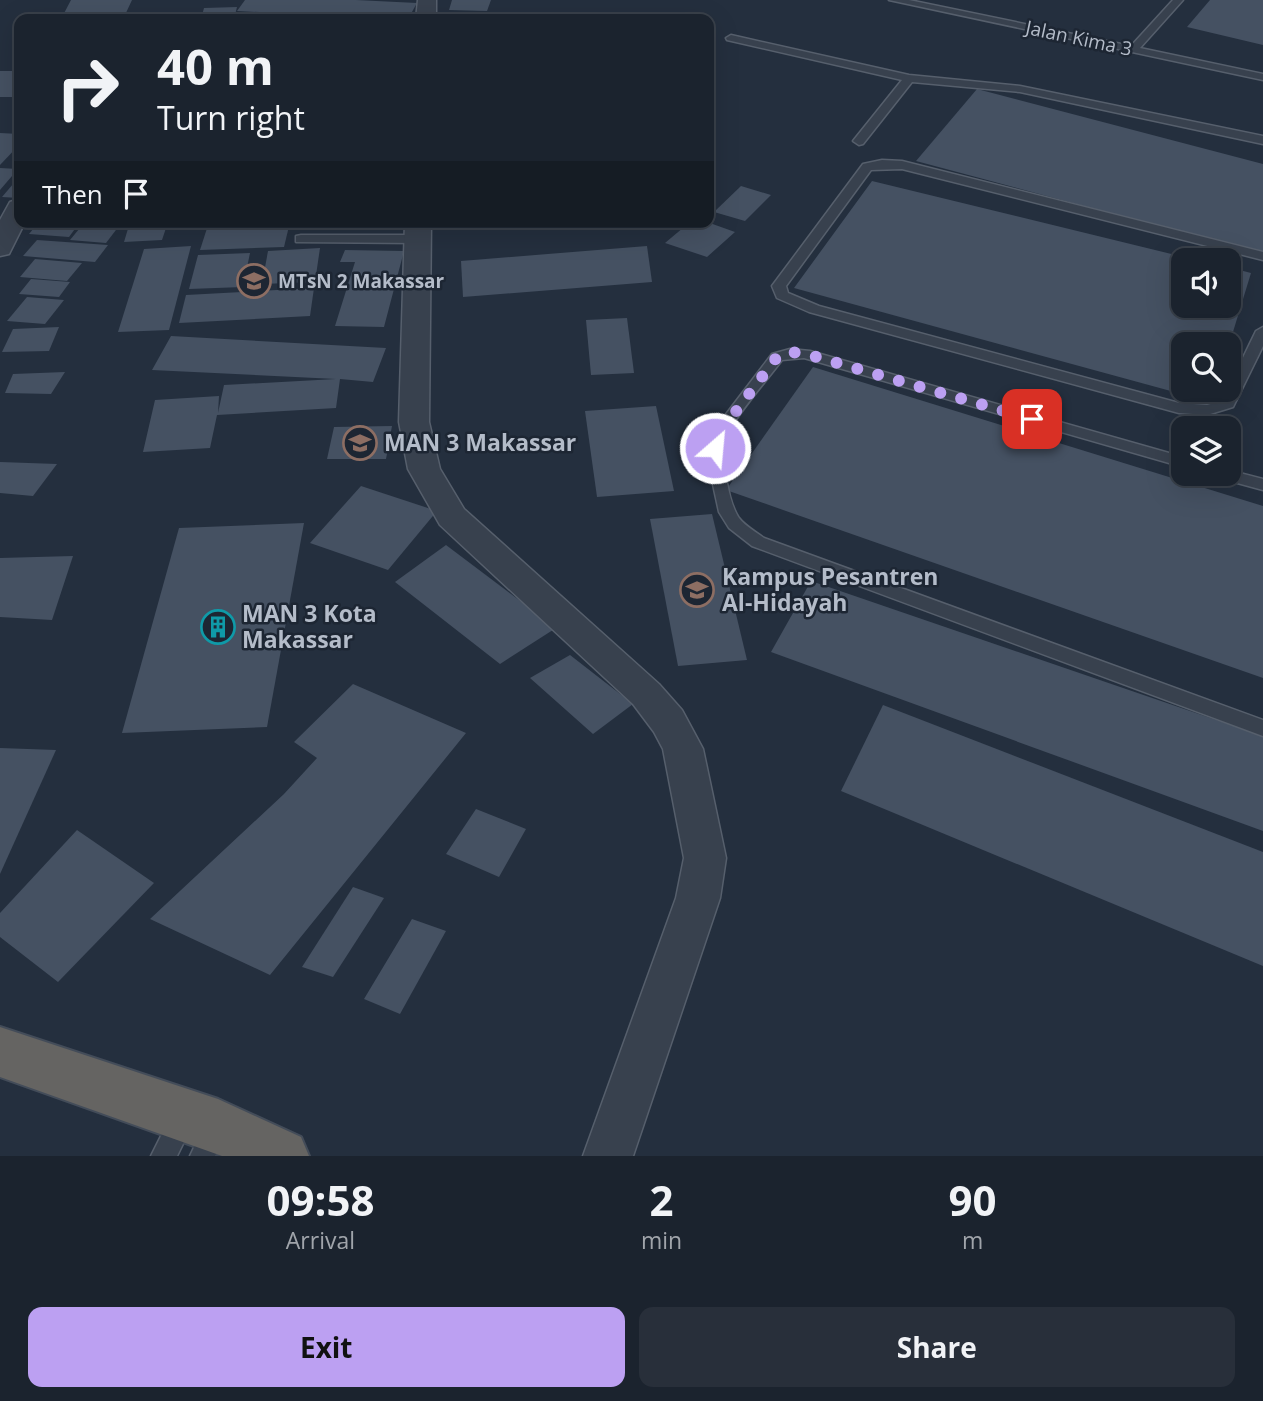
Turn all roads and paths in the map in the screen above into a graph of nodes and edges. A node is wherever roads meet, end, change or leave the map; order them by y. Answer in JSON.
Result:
{"nodes":[{"id":1,"x":894,"y":0,"type":"edge"},
{"id":2,"x":1178,"y":0,"type":"edge"},
{"id":3,"x":731,"y":38,"type":"dead end"},
{"id":4,"x":1133,"y":50,"type":"junction"},
{"id":5,"x":1263,"y":77,"type":"edge"},
{"id":6,"x":909,"y":78,"type":"junction"},
{"id":7,"x":1263,"y":140,"type":"edge"},
{"id":8,"x":859,"y":141,"type":"dead end"},
{"id":9,"x":14,"y":218,"type":"edge"},
{"id":10,"x":418,"y":230,"type":"edge"},
{"id":11,"x":301,"y":239,"type":"dead end"},
{"id":12,"x":0,"y":248,"type":"edge"},
{"id":13,"x":1263,"y":256,"type":"edge"},
{"id":14,"x":1263,"y":331,"type":"edge"},
{"id":15,"x":1171,"y":459,"type":"edge"},
{"id":16,"x":1241,"y":479,"type":"edge"},
{"id":17,"x":1263,"y":485,"type":"edge"},
{"id":18,"x":1263,"y":728,"type":"edge"},
{"id":19,"x":0,"y":1052,"type":"edge"},
{"id":20,"x":192,"y":1138,"type":"edge"},
{"id":21,"x":282,"y":1156,"type":"edge"},
{"id":22,"x":608,"y":1156,"type":"edge"}],
"edges":[{"from":1,"to":4,"type":"lane","name":"Jalan Kima 3"},
{"from":2,"to":4,"type":"lane"},
{"from":3,"to":6,"type":"lane"},
{"from":4,"to":5,"type":"lane","name":"Jalan Kima 3"},
{"from":6,"to":7,"type":"lane"},
{"from":6,"to":8,"type":"lane"},
{"from":9,"to":12,"type":"street"},
{"from":10,"to":11,"type":"lane"},
{"from":10,"to":22,"type":"street"},
{"from":13,"to":14,"type":"lane"},
{"from":15,"to":18,"type":"lane"},
{"from":16,"to":17,"type":"lane"},
{"from":19,"to":20,"type":"highway"},
{"from":20,"to":21,"type":"highway"}]}
